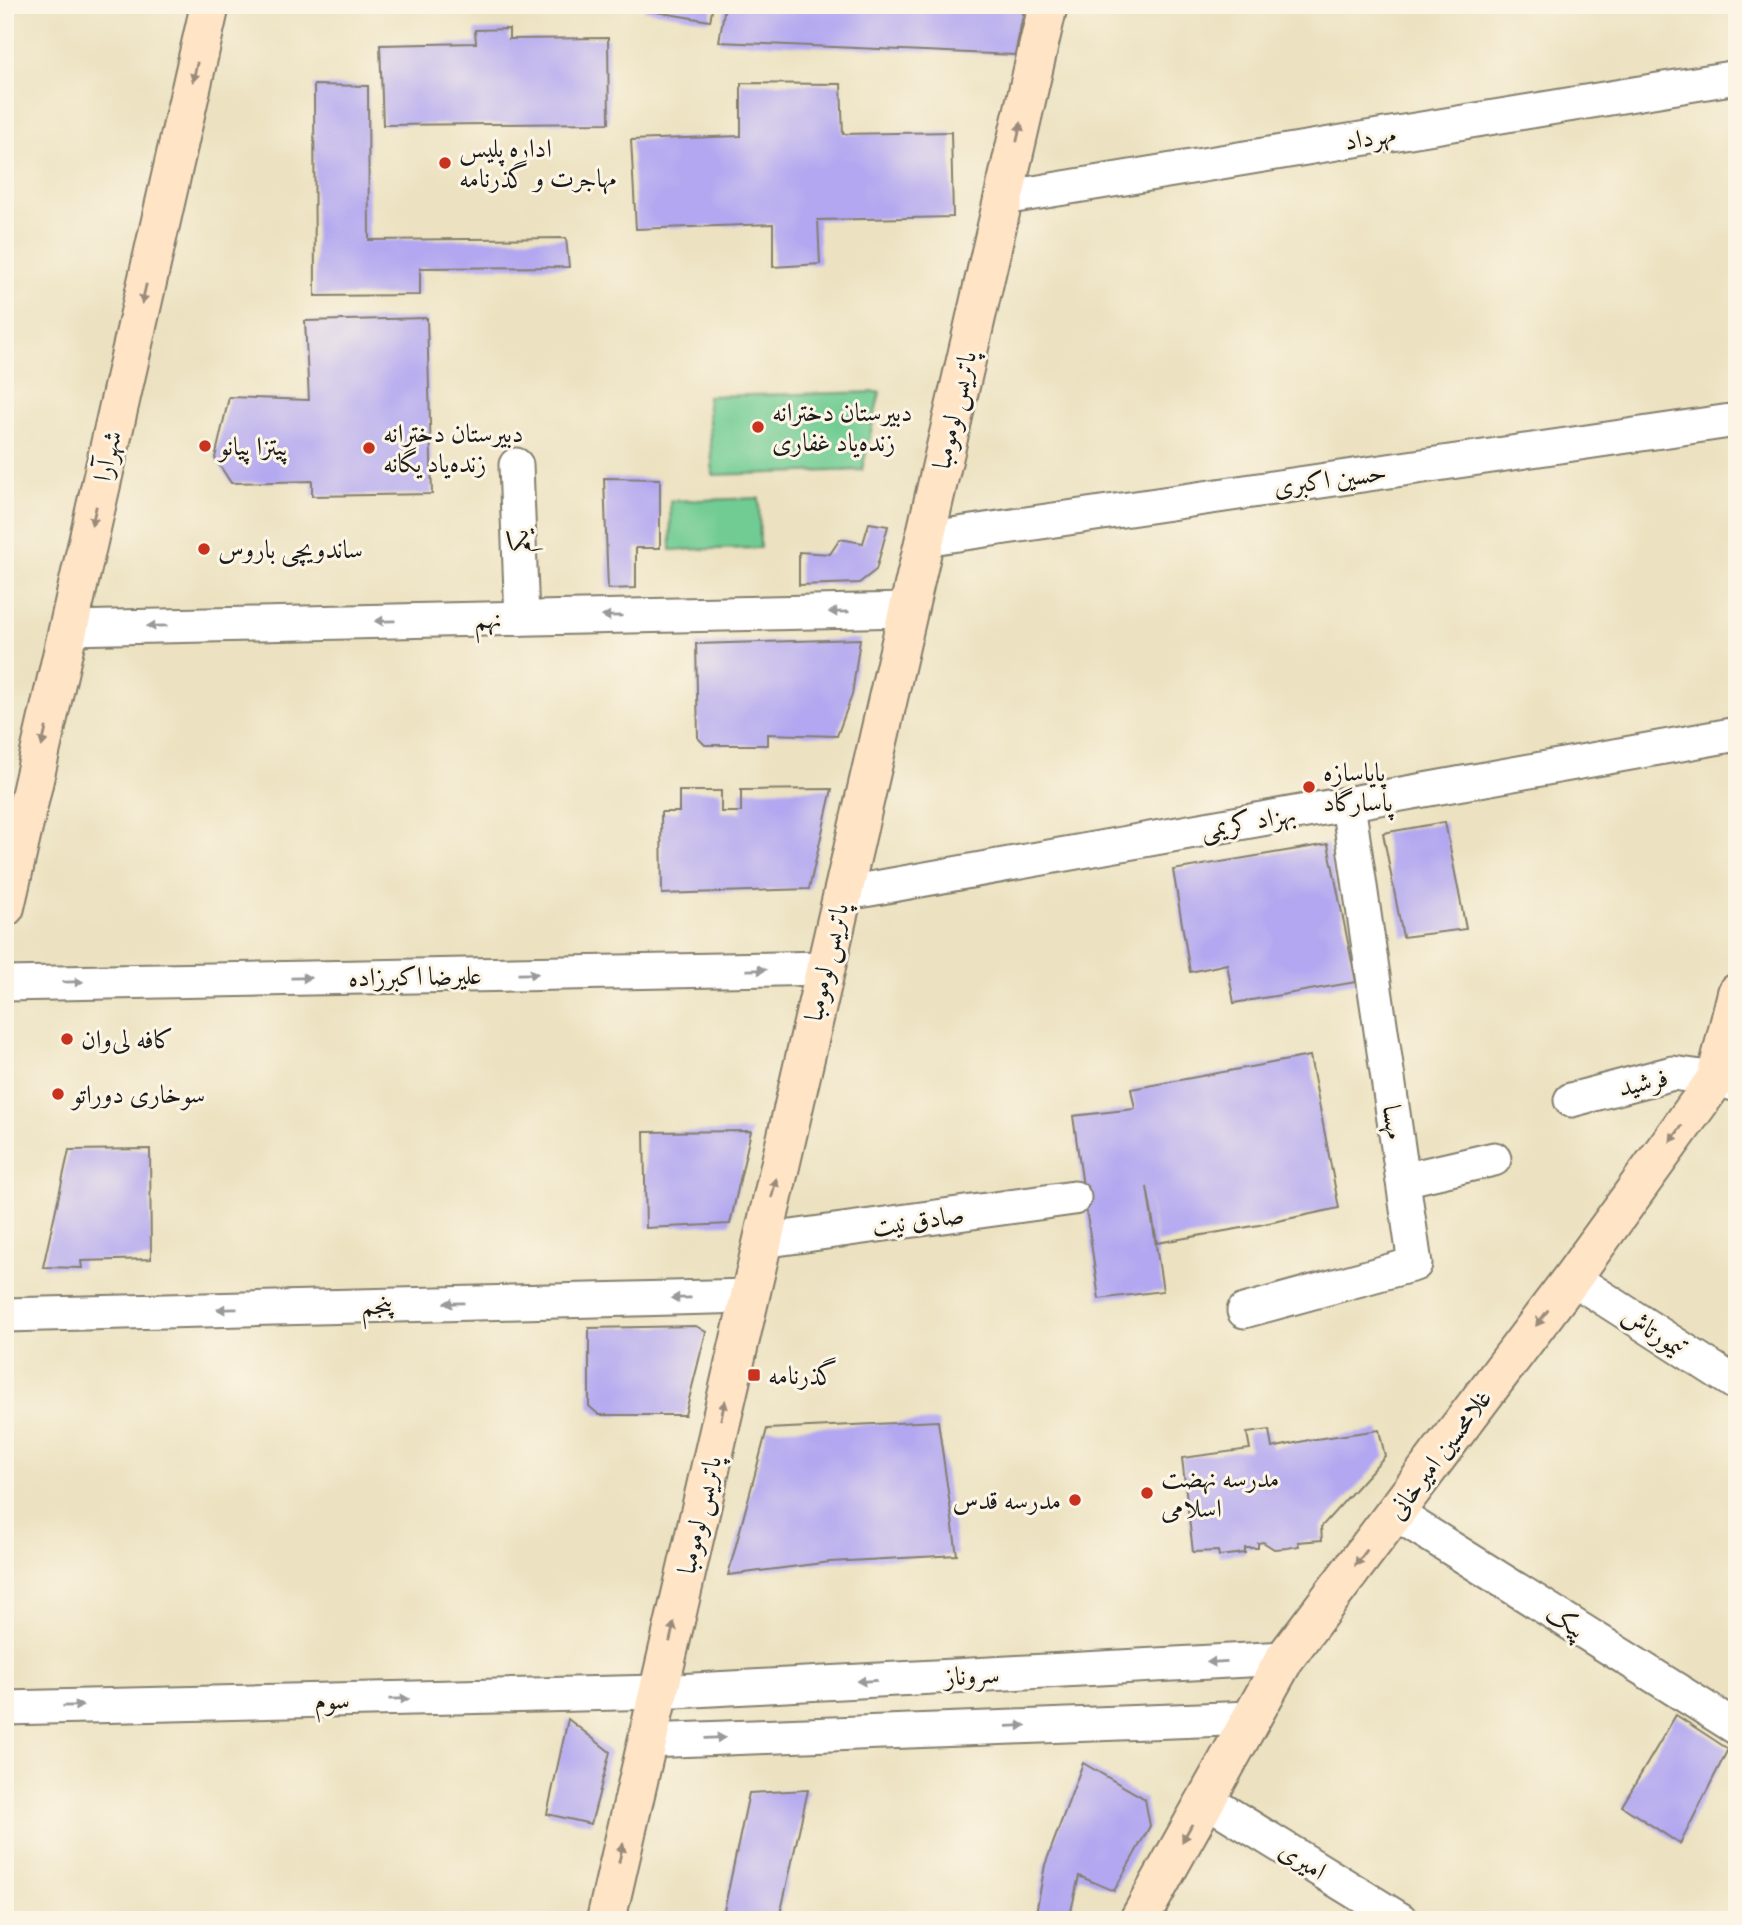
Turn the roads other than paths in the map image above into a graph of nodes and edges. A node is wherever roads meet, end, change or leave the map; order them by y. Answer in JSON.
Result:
{"nodes":[{"id":1,"x":210,"y":5,"type":"edge"},
{"id":2,"x":1048,"y":5,"type":"edge"},
{"id":3,"x":1737,"y":77,"type":"edge"},
{"id":4,"x":1003,"y":198,"type":"junction"},
{"id":5,"x":1737,"y":420,"type":"edge"},
{"id":6,"x":516,"y":464,"type":"dead end"},
{"id":7,"x":924,"y":539,"type":"junction"},
{"id":8,"x":908,"y":610,"type":"junction"},
{"id":9,"x":522,"y":618,"type":"junction"},
{"id":10,"x":68,"y":628,"type":"junction"},
{"id":11,"x":1737,"y":734,"type":"edge"},
{"id":12,"x":1348,"y":804,"type":"junction"},
{"id":13,"x":842,"y":894,"type":"junction"},
{"id":14,"x":5,"y":907,"type":"edge"},
{"id":15,"x":825,"y":968,"type":"junction"},
{"id":16,"x":5,"y":984,"type":"edge"},
{"id":17,"x":1737,"y":993,"type":"edge"},
{"id":18,"x":1726,"y":1082,"type":"edge"},
{"id":19,"x":1571,"y":1100,"type":"dead end"},
{"id":20,"x":1494,"y":1159,"type":"dead end"},
{"id":21,"x":1403,"y":1180,"type":"junction"},
{"id":22,"x":1074,"y":1198,"type":"dead end"},
{"id":23,"x":762,"y":1241,"type":"junction"},
{"id":24,"x":1572,"y":1278,"type":"junction"},
{"id":25,"x":750,"y":1296,"type":"junction"},
{"id":26,"x":1244,"y":1311,"type":"dead end"},
{"id":27,"x":5,"y":1315,"type":"edge"},
{"id":28,"x":1737,"y":1384,"type":"edge"},
{"id":29,"x":1395,"y":1513,"type":"junction"},
{"id":30,"x":1285,"y":1658,"type":"junction"},
{"id":31,"x":971,"y":1675,"type":"junction"},
{"id":32,"x":925,"y":1678,"type":"junction"},
{"id":33,"x":658,"y":1692,"type":"junction"},
{"id":34,"x":5,"y":1708,"type":"edge"},
{"id":35,"x":1252,"y":1718,"type":"junction"},
{"id":36,"x":972,"y":1727,"type":"junction"},
{"id":37,"x":1737,"y":1728,"type":"edge"},
{"id":38,"x":928,"y":1730,"type":"junction"},
{"id":39,"x":647,"y":1741,"type":"junction"},
{"id":40,"x":1206,"y":1800,"type":"junction"},
{"id":41,"x":606,"y":1920,"type":"edge"},
{"id":42,"x":1139,"y":1920,"type":"edge"},
{"id":43,"x":1401,"y":1920,"type":"edge"}],
"edges":[{"from":1,"to":10,"type":"main road","name":"شهرآرا","one_way":true},
{"from":4,"to":2,"type":"main road","name":"پاتریس لومومبا","one_way":true},
{"from":3,"to":4,"type":"street","name":"مهرداد"},
{"from":4,"to":7,"type":"main road","name":"پاتریس لومومبا"},
{"from":5,"to":7,"type":"street","name":"حسین اکبری"},
{"from":6,"to":9,"type":"street","name":"یکم"},
{"from":7,"to":8,"type":"main road","name":"پاتریس لومومبا"},
{"from":8,"to":9,"type":"street","name":"نهم","one_way":true},
{"from":8,"to":13,"type":"main road","name":"پاتریس لومومبا"},
{"from":9,"to":10,"type":"street","name":"نهم","one_way":true},
{"from":10,"to":14,"type":"main road","name":"شهرآرا","one_way":true},
{"from":11,"to":12,"type":"street","name":"بهزاد کریمی"},
{"from":12,"to":13,"type":"street","name":"بهزاد کریمی"},
{"from":12,"to":21,"type":"street","name":"مهسا"},
{"from":13,"to":15,"type":"main road","name":"پاتریس لومومبا"},
{"from":16,"to":15,"type":"street","name":"علیرضا اکبرزاده","one_way":true},
{"from":23,"to":15,"type":"main road","name":"پاتریس لومومبا","one_way":true},
{"from":17,"to":18,"type":"main road","name":"غلامحسین امیرخانی"},
{"from":18,"to":19,"type":"street","name":"فرشید"},
{"from":18,"to":24,"type":"main road","name":"غلامحسین امیرخانی","one_way":true},
{"from":20,"to":21,"type":"street"},
{"from":21,"to":26,"type":"street","name":"مهسا"},
{"from":22,"to":23,"type":"street","name":"صادق نیت"},
{"from":23,"to":25,"type":"main road","name":"پاتریس لومومبا"},
{"from":24,"to":28,"type":"street","name":"تیمورتاش"},
{"from":24,"to":29,"type":"main road","name":"غلامحسین امیرخانی","one_way":true},
{"from":25,"to":27,"type":"street","name":"پنجم","one_way":true},
{"from":33,"to":25,"type":"main road","name":"پاتریس لومومبا","one_way":true},
{"from":29,"to":30,"type":"main road","name":"غلامحسین امیرخانی","one_way":true},
{"from":29,"to":37,"type":"street","name":"پیک"},
{"from":30,"to":31,"type":"street","name":"سروناز","one_way":true},
{"from":30,"to":35,"type":"main road","name":"غلامحسین امیرخانی"},
{"from":31,"to":32,"type":"street","name":"سروناز"},
{"from":31,"to":36,"type":"street"},
{"from":32,"to":33,"type":"street","name":"سروناز","one_way":true},
{"from":32,"to":38,"type":"street"},
{"from":34,"to":33,"type":"street","name":"سوم","one_way":true},
{"from":33,"to":39,"type":"main road","name":"پاتریس لومومبا"},
{"from":36,"to":35,"type":"street","name":"سروناز","one_way":true},
{"from":35,"to":40,"type":"main road","name":"غلامحسین امیرخانی"},
{"from":36,"to":38,"type":"street","name":"سروناز"},
{"from":39,"to":38,"type":"street","name":"سروناز","one_way":true},
{"from":41,"to":39,"type":"main road","name":"پاتریس لومومبا","one_way":true},
{"from":40,"to":42,"type":"main road","name":"غلامحسین امیرخانی","one_way":true},
{"from":40,"to":43,"type":"street","name":"امیری"}]}
